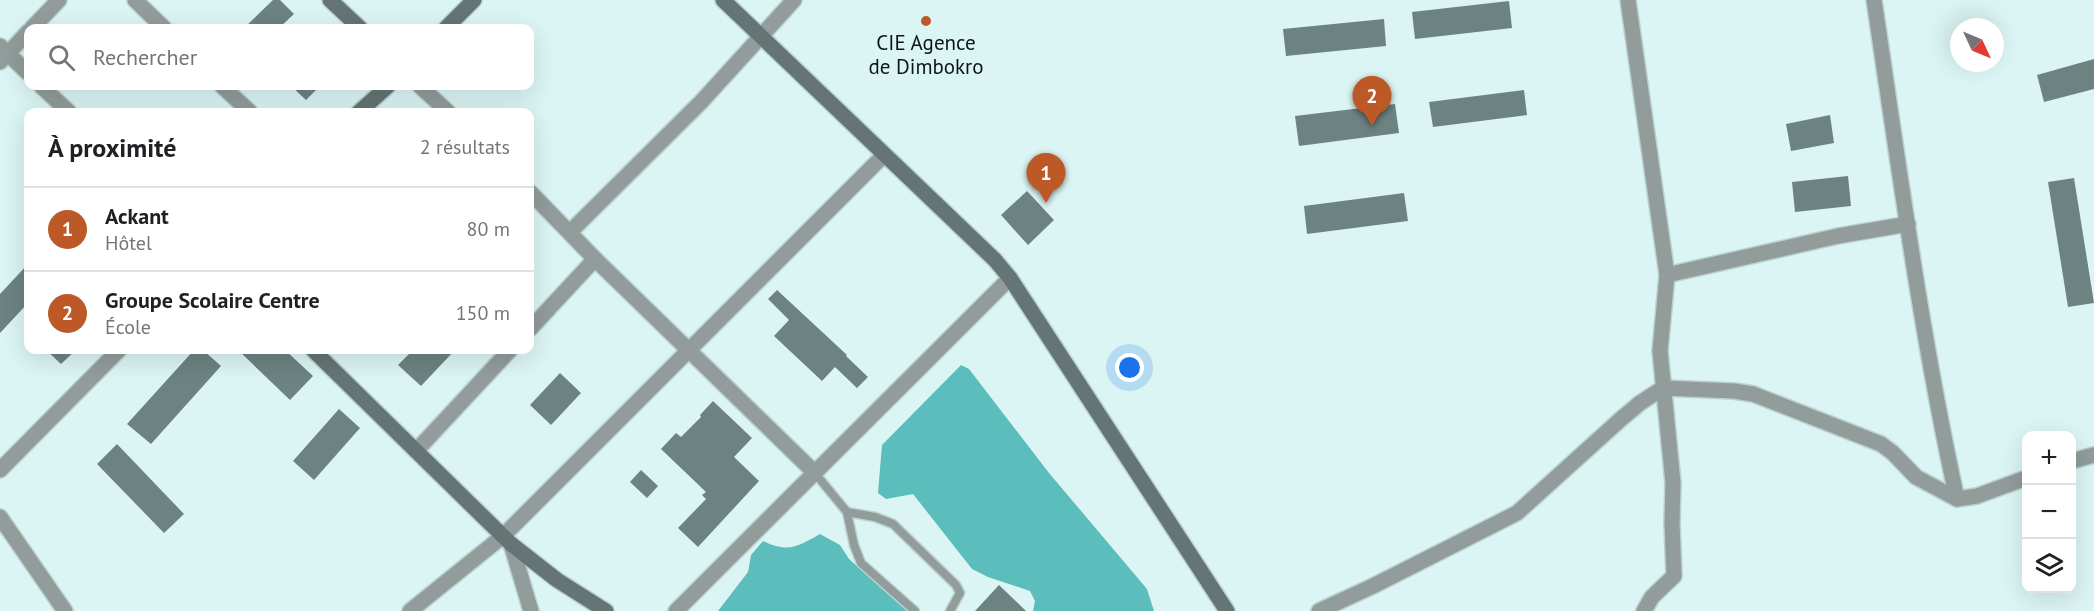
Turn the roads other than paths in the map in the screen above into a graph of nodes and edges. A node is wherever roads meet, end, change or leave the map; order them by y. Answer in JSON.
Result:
{"nodes":[{"id":1,"x":59,"y":0,"type":"edge"},
{"id":2,"x":135,"y":0,"type":"edge"},
{"id":3,"x":330,"y":0,"type":"edge"},
{"id":4,"x":474,"y":0,"type":"edge"},
{"id":5,"x":723,"y":0,"type":"edge"},
{"id":6,"x":794,"y":0,"type":"edge"},
{"id":7,"x":1628,"y":0,"type":"edge"},
{"id":8,"x":1874,"y":0,"type":"edge"},
{"id":9,"x":36,"y":24,"type":"edge"},
{"id":10,"x":160,"y":24,"type":"edge"},
{"id":11,"x":356,"y":24,"type":"edge"},
{"id":12,"x":450,"y":24,"type":"edge"},
{"id":13,"x":24,"y":36,"type":"edge"},
{"id":14,"x":760,"y":37,"type":"junction"},
{"id":15,"x":3,"y":54,"type":"edge"},
{"id":16,"x":24,"y":70,"type":"edge"},
{"id":17,"x":45,"y":90,"type":"edge"},
{"id":18,"x":226,"y":90,"type":"edge"},
{"id":19,"x":384,"y":90,"type":"edge"},
{"id":20,"x":424,"y":90,"type":"edge"},
{"id":21,"x":65,"y":108,"type":"edge"},
{"id":22,"x":246,"y":108,"type":"edge"},
{"id":23,"x":363,"y":108,"type":"edge"},
{"id":24,"x":444,"y":108,"type":"edge"},
{"id":25,"x":885,"y":155,"type":"junction"},
{"id":26,"x":534,"y":196,"type":"edge"},
{"id":27,"x":1908,"y":224,"type":"junction"},
{"id":28,"x":570,"y":232,"type":"junction"},
{"id":29,"x":595,"y":259,"type":"junction"},
{"id":30,"x":1667,"y":275,"type":"junction"},
{"id":31,"x":1010,"y":278,"type":"junction"},
{"id":32,"x":534,"y":325,"type":"edge"},
{"id":33,"x":690,"y":351,"type":"junction"},
{"id":34,"x":115,"y":354,"type":"edge"},
{"id":35,"x":317,"y":354,"type":"edge"},
{"id":36,"x":506,"y":354,"type":"edge"},
{"id":37,"x":1663,"y":388,"type":"junction"},
{"id":38,"x":416,"y":451,"type":"junction"},
{"id":39,"x":5,"y":453,"type":"edge"},
{"id":40,"x":2094,"y":455,"type":"edge"},
{"id":41,"x":2076,"y":460,"type":"edge"},
{"id":42,"x":0,"y":470,"type":"edge"},
{"id":43,"x":814,"y":472,"type":"junction"},
{"id":44,"x":2022,"y":479,"type":"edge"},
{"id":45,"x":1957,"y":499,"type":"junction"},
{"id":46,"x":847,"y":512,"type":"junction"},
{"id":47,"x":0,"y":518,"type":"edge"},
{"id":48,"x":507,"y":540,"type":"junction"},
{"id":49,"x":65,"y":611,"type":"edge"},
{"id":50,"x":410,"y":611,"type":"edge"},
{"id":51,"x":531,"y":611,"type":"edge"},
{"id":52,"x":606,"y":611,"type":"edge"},
{"id":53,"x":676,"y":611,"type":"edge"},
{"id":54,"x":915,"y":611,"type":"edge"},
{"id":55,"x":950,"y":611,"type":"edge"},
{"id":56,"x":1227,"y":611,"type":"edge"},
{"id":57,"x":1319,"y":611,"type":"edge"},
{"id":58,"x":1644,"y":611,"type":"edge"}],
"edges":[{"from":1,"to":9,"type":"street"},
{"from":2,"to":10,"type":"street"},
{"from":3,"to":11,"type":"main road"},
{"from":4,"to":12,"type":"main road"},
{"from":5,"to":14,"type":"main road"},
{"from":6,"to":14,"type":"street"},
{"from":7,"to":30,"type":"street"},
{"from":8,"to":27,"type":"street"},
{"from":13,"to":15,"type":"street"},
{"from":14,"to":25,"type":"main road"},
{"from":14,"to":28,"type":"street"},
{"from":15,"to":16,"type":"street"},
{"from":17,"to":21,"type":"street"},
{"from":18,"to":22,"type":"street"},
{"from":19,"to":23,"type":"main road"},
{"from":20,"to":24,"type":"street"},
{"from":25,"to":31,"type":"main road"},
{"from":25,"to":33,"type":"street"},
{"from":26,"to":28,"type":"street"},
{"from":27,"to":30,"type":"street"},
{"from":27,"to":45,"type":"street"},
{"from":28,"to":29,"type":"street"},
{"from":29,"to":32,"type":"street"},
{"from":29,"to":33,"type":"street"},
{"from":30,"to":37,"type":"street"},
{"from":31,"to":43,"type":"street"},
{"from":31,"to":56,"type":"main road"},
{"from":33,"to":43,"type":"street"},
{"from":33,"to":48,"type":"street"},
{"from":34,"to":39,"type":"street"},
{"from":35,"to":38,"type":"main road"},
{"from":36,"to":38,"type":"street"},
{"from":37,"to":45,"type":"street"},
{"from":37,"to":57,"type":"street"},
{"from":37,"to":58,"type":"street"},
{"from":38,"to":48,"type":"main road"},
{"from":39,"to":42,"type":"street"},
{"from":40,"to":41,"type":"street"},
{"from":43,"to":46,"type":"lane"},
{"from":43,"to":53,"type":"street"},
{"from":44,"to":45,"type":"street"},
{"from":46,"to":54,"type":"lane"},
{"from":46,"to":55,"type":"lane"},
{"from":47,"to":49,"type":"street"},
{"from":48,"to":50,"type":"street"},
{"from":48,"to":51,"type":"street"},
{"from":48,"to":52,"type":"main road"}]}
